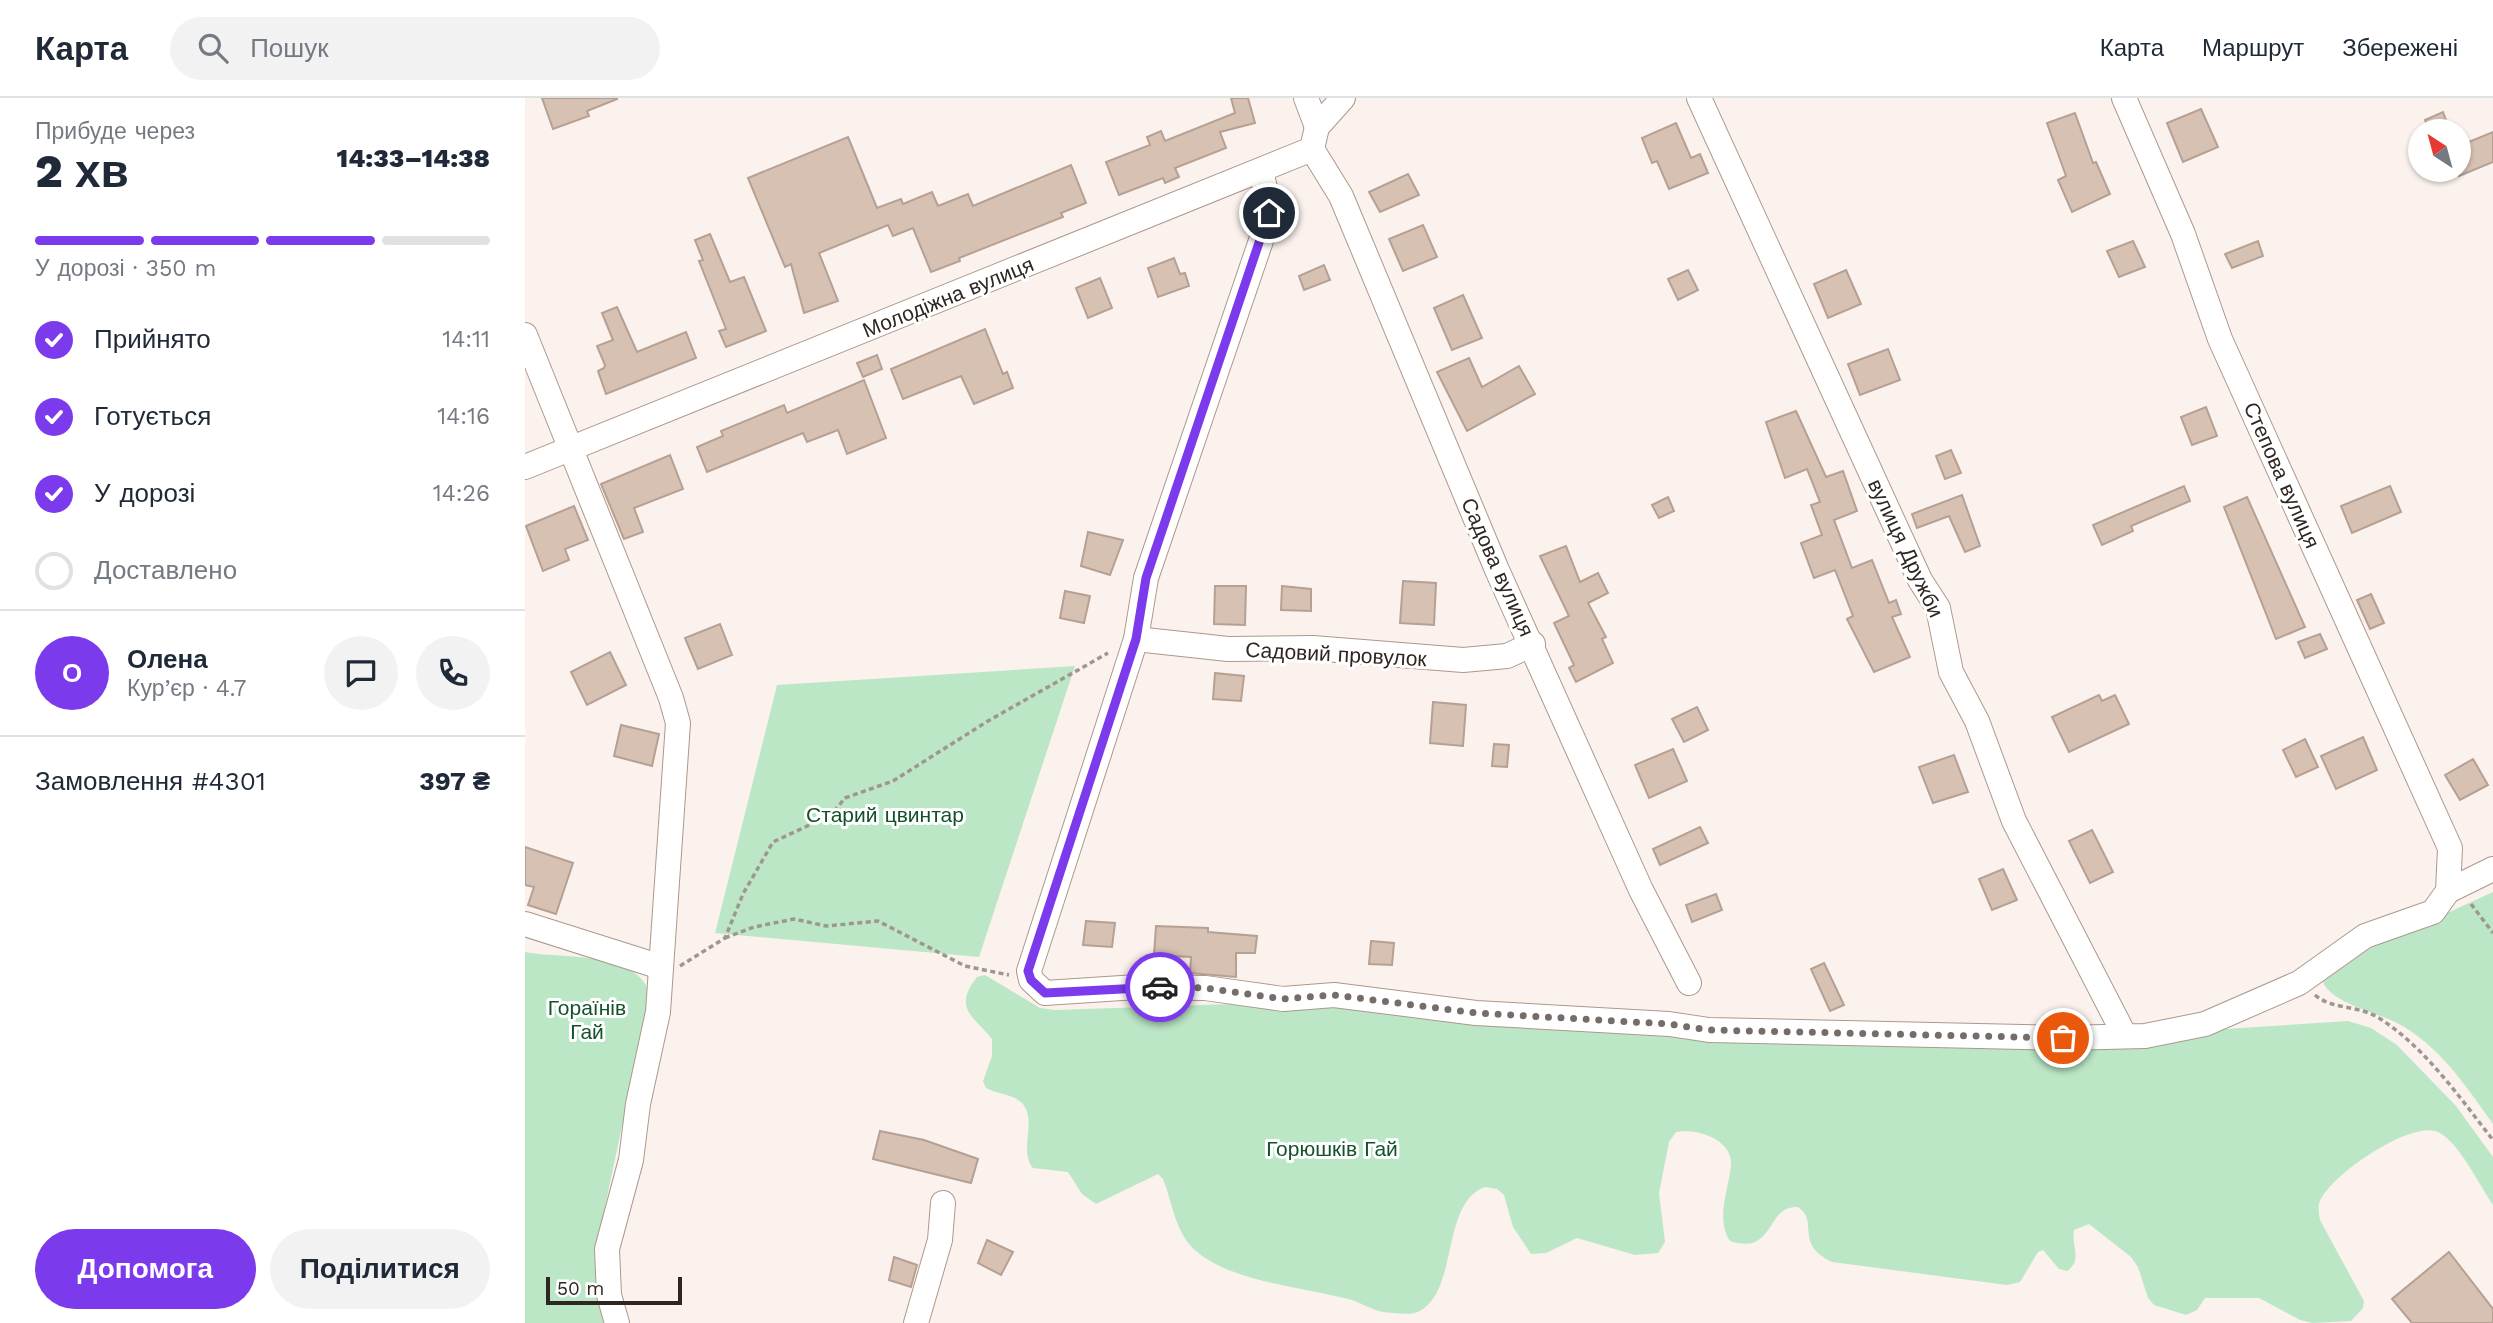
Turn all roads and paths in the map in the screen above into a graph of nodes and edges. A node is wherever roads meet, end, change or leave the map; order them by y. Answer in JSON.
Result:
{"nodes":[{"id":1,"x":1306,"y":98,"type":"edge"},
{"id":2,"x":1343,"y":98,"type":"edge"},
{"id":3,"x":1699,"y":98,"type":"edge"},
{"id":4,"x":2124,"y":98,"type":"edge"},
{"id":5,"x":1315,"y":138,"type":"junction"},
{"id":6,"x":1261,"y":171,"type":"junction"},
{"id":7,"x":525,"y":335,"type":"edge"},
{"id":8,"x":572,"y":449,"type":"junction"},
{"id":9,"x":525,"y":467,"type":"edge"},
{"id":10,"x":1136,"y":639,"type":"junction"},
{"id":11,"x":1533,"y":644,"type":"junction"},
{"id":12,"x":2493,"y":869,"type":"edge"},
{"id":13,"x":2448,"y":891,"type":"junction"},
{"id":14,"x":525,"y":924,"type":"edge"},
{"id":15,"x":2493,"y":933,"type":"edge"},
{"id":16,"x":725,"y":938,"type":"junction"},
{"id":17,"x":661,"y":967,"type":"junction"},
{"id":18,"x":1030,"y":976,"type":"junction"},
{"id":19,"x":1689,"y":983,"type":"dead end"},
{"id":20,"x":2299,"y":983,"type":"junction"},
{"id":21,"x":2125,"y":1036,"type":"junction"},
{"id":22,"x":2493,"y":1140,"type":"edge"},
{"id":23,"x":943,"y":1203,"type":"dead end"},
{"id":24,"x":618,"y":1323,"type":"edge"},
{"id":25,"x":916,"y":1323,"type":"edge"}],
"edges":[{"from":1,"to":5,"type":"street","name":"Садова вулиця"},
{"from":2,"to":5,"type":"street","name":"Молодіжна вулиця"},
{"from":3,"to":21,"type":"street","name":"вулиця Дружби"},
{"from":4,"to":13,"type":"street","name":"Степова вулиця"},
{"from":5,"to":6,"type":"street","name":"Молодіжна вулиця"},
{"from":5,"to":11,"type":"street","name":"Садова вулиця"},
{"from":6,"to":8,"type":"street","name":"Молодіжна вулиця"},
{"from":6,"to":10,"type":"street"},
{"from":7,"to":8,"type":"street"},
{"from":8,"to":9,"type":"street","name":"Молодіжна вулиця"},
{"from":8,"to":17,"type":"street"},
{"from":10,"to":11,"type":"street","name":"Садовий провулок"},
{"from":10,"to":16,"type":"path"},
{"from":10,"to":18,"type":"street"},
{"from":11,"to":19,"type":"street","name":"Садова вулиця"},
{"from":12,"to":13,"type":"street"},
{"from":13,"to":15,"type":"path"},
{"from":13,"to":20,"type":"street"},
{"from":14,"to":17,"type":"street"},
{"from":16,"to":17,"type":"path"},
{"from":16,"to":18,"type":"path"},
{"from":17,"to":24,"type":"street"},
{"from":18,"to":21,"type":"street"},
{"from":20,"to":21,"type":"street"},
{"from":20,"to":22,"type":"path"},
{"from":23,"to":25,"type":"street"}]}
